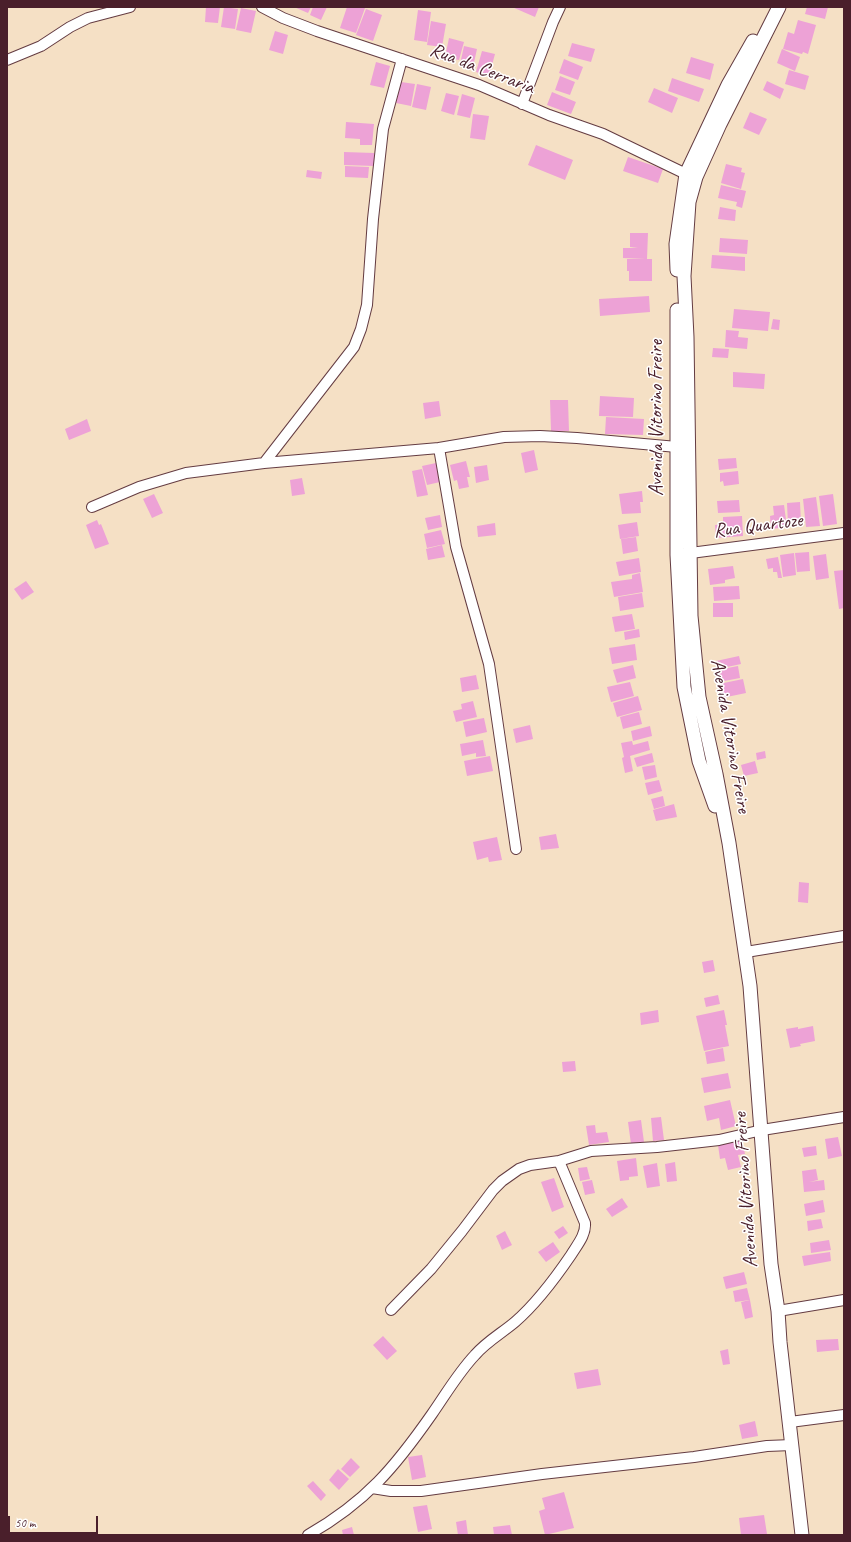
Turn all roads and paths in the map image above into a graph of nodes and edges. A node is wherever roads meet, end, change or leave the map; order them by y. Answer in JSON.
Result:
{"nodes":[{"id":1,"x":130,"y":7,"type":"edge"},
{"id":2,"x":262,"y":7,"type":"edge"},
{"id":3,"x":560,"y":7,"type":"edge"},
{"id":4,"x":770,"y":7,"type":"edge"},
{"id":5,"x":779,"y":7,"type":"edge"},
{"id":6,"x":402,"y":59,"type":"junction"},
{"id":7,"x":7,"y":60,"type":"edge"},
{"id":8,"x":522,"y":104,"type":"junction"},
{"id":9,"x":686,"y":174,"type":"junction"},
{"id":10,"x":677,"y":447,"type":"junction"},
{"id":11,"x":439,"y":448,"type":"junction"},
{"id":12,"x":264,"y":463,"type":"junction"},
{"id":13,"x":92,"y":507,"type":"dead end"},
{"id":14,"x":844,"y":534,"type":"edge"},
{"id":15,"x":683,"y":554,"type":"junction"},
{"id":16,"x":516,"y":849,"type":"dead end"},
{"id":17,"x":844,"y":936,"type":"edge"},
{"id":18,"x":746,"y":952,"type":"junction"},
{"id":19,"x":844,"y":1117,"type":"edge"},
{"id":20,"x":762,"y":1130,"type":"junction"},
{"id":21,"x":559,"y":1162,"type":"junction"},
{"id":22,"x":844,"y":1300,"type":"edge"},
{"id":23,"x":391,"y":1310,"type":"dead end"},
{"id":24,"x":778,"y":1311,"type":"junction"},
{"id":25,"x":844,"y":1415,"type":"edge"},
{"id":26,"x":790,"y":1422,"type":"junction"},
{"id":27,"x":792,"y":1444,"type":"junction"},
{"id":28,"x":372,"y":1488,"type":"junction"},
{"id":29,"x":308,"y":1535,"type":"edge"},
{"id":30,"x":802,"y":1535,"type":"edge"}],
"edges":[{"from":1,"to":7,"type":"street"},
{"from":2,"to":6,"type":"street","name":"Rua da Cerraria"},
{"from":3,"to":8,"type":"street"},
{"from":4,"to":9,"type":"street","name":"Avenida Vitorino Freire"},
{"from":5,"to":15,"type":"street","name":"Avenida Vitorino Freire"},
{"from":6,"to":8,"type":"street","name":"Rua da Cerraria"},
{"from":6,"to":12,"type":"street"},
{"from":8,"to":9,"type":"street","name":"Rua da Cerraria"},
{"from":9,"to":10,"type":"street","name":"Avenida Vitorino Freire"},
{"from":10,"to":11,"type":"street"},
{"from":10,"to":15,"type":"street","name":"Avenida Vitorino Freire"},
{"from":11,"to":12,"type":"street"},
{"from":11,"to":16,"type":"street"},
{"from":12,"to":13,"type":"street"},
{"from":14,"to":15,"type":"street","name":"Rua Quartoze"},
{"from":15,"to":18,"type":"street","name":"Avenida Vitorino Freire"},
{"from":17,"to":18,"type":"street"},
{"from":18,"to":20,"type":"street","name":"Avenida Vitorino Freire"},
{"from":19,"to":20,"type":"street"},
{"from":20,"to":21,"type":"street"},
{"from":20,"to":24,"type":"street","name":"Avenida Vitorino Freire"},
{"from":21,"to":23,"type":"street"},
{"from":21,"to":28,"type":"street"},
{"from":22,"to":24,"type":"street"},
{"from":24,"to":26,"type":"street","name":"Avenida Vitorino Freire"},
{"from":25,"to":26,"type":"street"},
{"from":26,"to":27,"type":"street","name":"Avenida Vitorino Freire"},
{"from":27,"to":28,"type":"street"},
{"from":27,"to":30,"type":"street","name":"Avenida Vitorino Freire"},
{"from":28,"to":29,"type":"street"}]}
